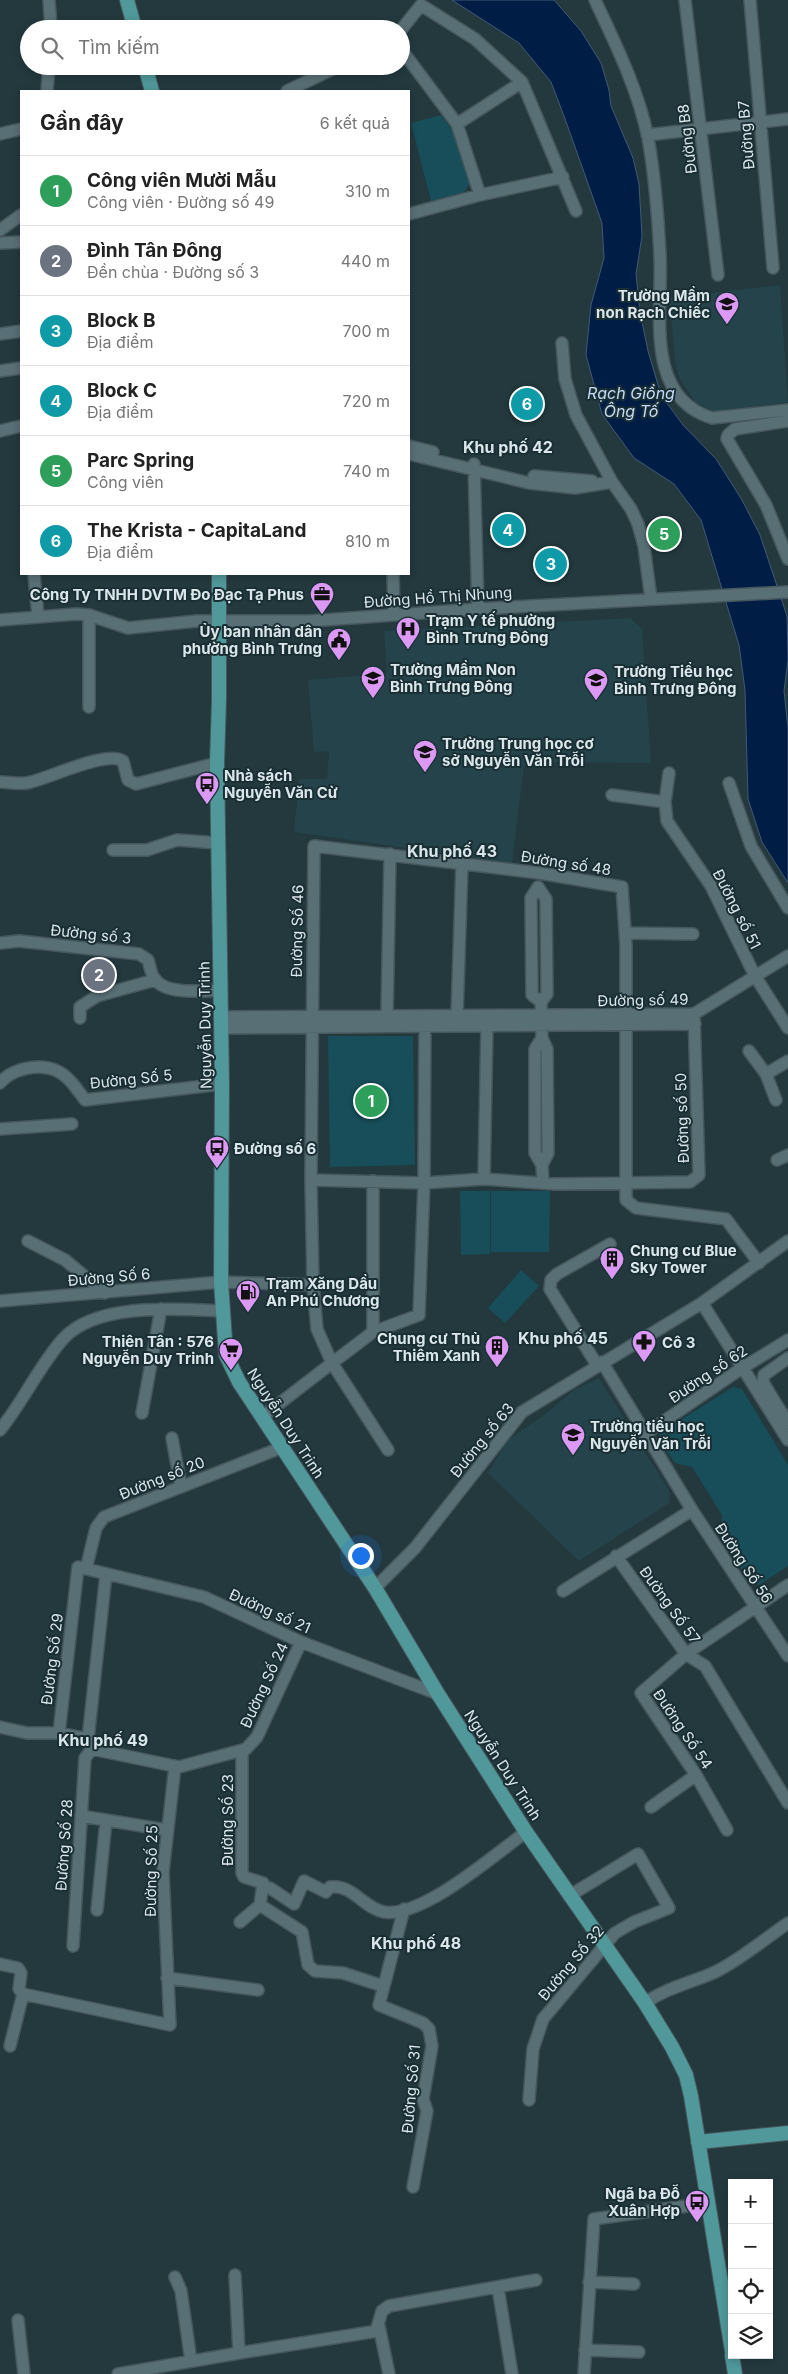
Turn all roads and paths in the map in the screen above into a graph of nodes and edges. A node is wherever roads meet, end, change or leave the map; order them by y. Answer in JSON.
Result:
{"nodes":[{"id":1,"x":49,"y":0,"type":"edge"},
{"id":2,"x":127,"y":0,"type":"edge"},
{"id":3,"x":595,"y":0,"type":"edge"},
{"id":4,"x":685,"y":0,"type":"edge"},
{"id":5,"x":750,"y":0,"type":"edge"},
{"id":6,"x":419,"y":2,"type":"edge"},
{"id":7,"x":50,"y":20,"type":"edge"},
{"id":8,"x":133,"y":20,"type":"edge"},
{"id":9,"x":407,"y":20,"type":"edge"},
{"id":10,"x":410,"y":61,"type":"edge"},
{"id":11,"x":49,"y":75,"type":"edge"},
{"id":12,"x":148,"y":75,"type":"edge"},
{"id":13,"x":320,"y":75,"type":"edge"},
{"id":14,"x":522,"y":82,"type":"junction"},
{"id":15,"x":48,"y":90,"type":"edge"},
{"id":16,"x":152,"y":90,"type":"edge"},
{"id":17,"x":289,"y":90,"type":"edge"},
{"id":18,"x":788,"y":118,"type":"edge"},
{"id":19,"x":760,"y":122,"type":"junction"},
{"id":20,"x":457,"y":124,"type":"junction"},
{"id":21,"x":20,"y":129,"type":"edge"},
{"id":22,"x":701,"y":129,"type":"junction"},
{"id":23,"x":0,"y":134,"type":"edge"},
{"id":24,"x":647,"y":135,"type":"junction"},
{"id":25,"x":563,"y":176,"type":"junction"},
{"id":26,"x":480,"y":195,"type":"junction"},
{"id":27,"x":576,"y":211,"type":"dead end"},
{"id":28,"x":410,"y":214,"type":"edge"},
{"id":29,"x":20,"y":216,"type":"edge"},
{"id":30,"x":0,"y":230,"type":"edge"},
{"id":31,"x":20,"y":242,"type":"edge"},
{"id":32,"x":0,"y":243,"type":"edge"},
{"id":33,"x":773,"y":268,"type":"dead end"},
{"id":34,"x":718,"y":275,"type":"dead end"},
{"id":35,"x":20,"y":331,"type":"edge"},
{"id":36,"x":0,"y":334,"type":"edge"},
{"id":37,"x":562,"y":342,"type":"dead end"},
{"id":38,"x":20,"y":368,"type":"edge"},
{"id":39,"x":0,"y":371,"type":"edge"},
{"id":40,"x":788,"y":410,"type":"edge"},
{"id":41,"x":788,"y":421,"type":"edge"},
{"id":42,"x":20,"y":426,"type":"edge"},
{"id":43,"x":0,"y":431,"type":"edge"},
{"id":44,"x":410,"y":446,"type":"edge"},
{"id":45,"x":410,"y":454,"type":"edge"},
{"id":46,"x":474,"y":467,"type":"junction"},
{"id":47,"x":612,"y":482,"type":"junction"},
{"id":48,"x":788,"y":559,"type":"edge"},
{"id":49,"x":34,"y":575,"type":"edge"},
{"id":50,"x":219,"y":575,"type":"edge"},
{"id":51,"x":393,"y":575,"type":"edge"},
{"id":52,"x":783,"y":593,"type":"edge"},
{"id":53,"x":651,"y":599,"type":"junction"},
{"id":54,"x":478,"y":609,"type":"junction"},
{"id":55,"x":89,"y":615,"type":"junction"},
{"id":56,"x":394,"y":615,"type":"junction"},
{"id":57,"x":38,"y":616,"type":"junction"},
{"id":58,"x":0,"y":620,"type":"edge"},
{"id":59,"x":220,"y":622,"type":"junction"},
{"id":60,"x":89,"y":707,"type":"dead end"},
{"id":61,"x":217,"y":763,"type":"junction"},
{"id":62,"x":669,"y":774,"type":"dead end"},
{"id":63,"x":0,"y":782,"type":"edge"},
{"id":64,"x":729,"y":783,"type":"dead end"},
{"id":65,"x":612,"y":795,"type":"dead end"},
{"id":66,"x":665,"y":802,"type":"junction"},
{"id":67,"x":218,"y":843,"type":"junction"},
{"id":68,"x":314,"y":846,"type":"joint"},
{"id":69,"x":113,"y":850,"type":"dead end"},
{"id":70,"x":390,"y":854,"type":"junction"},
{"id":71,"x":462,"y":863,"type":"junction"},
{"id":72,"x":539,"y":873,"type":"junction"},
{"id":73,"x":788,"y":908,"type":"edge"},
{"id":74,"x":625,"y":933,"type":"junction"},
{"id":75,"x":693,"y":934,"type":"dead end"},
{"id":76,"x":0,"y":943,"type":"edge"},
{"id":77,"x":788,"y":956,"type":"edge"},
{"id":78,"x":755,"y":976,"type":"junction"},
{"id":79,"x":155,"y":980,"type":"junction"},
{"id":80,"x":221,"y":990,"type":"junction"},
{"id":81,"x":387,"y":1016,"type":"junction"},
{"id":82,"x":457,"y":1016,"type":"junction"},
{"id":83,"x":80,"y":1018,"type":"dead end"},
{"id":84,"x":694,"y":1019,"type":"junction"},
{"id":85,"x":626,"y":1020,"type":"junction"},
{"id":86,"x":425,"y":1021,"type":"junction"},
{"id":87,"x":542,"y":1021,"type":"junction"},
{"id":88,"x":221,"y":1022,"type":"junction"},
{"id":89,"x":311,"y":1022,"type":"junction"},
{"id":90,"x":486,"y":1026,"type":"junction"},
{"id":91,"x":788,"y":1028,"type":"edge"},
{"id":92,"x":749,"y":1051,"type":"dead end"},
{"id":93,"x":788,"y":1061,"type":"edge"},
{"id":94,"x":766,"y":1074,"type":"junction"},
{"id":95,"x":0,"y":1083,"type":"edge"},
{"id":96,"x":222,"y":1084,"type":"junction"},
{"id":97,"x":776,"y":1100,"type":"dead end"},
{"id":98,"x":72,"y":1124,"type":"dead end"},
{"id":99,"x":0,"y":1129,"type":"edge"},
{"id":100,"x":788,"y":1155,"type":"edge"},
{"id":101,"x":777,"y":1160,"type":"dead end"},
{"id":102,"x":484,"y":1179,"type":"junction"},
{"id":103,"x":310,"y":1180,"type":"junction"},
{"id":104,"x":373,"y":1181,"type":"junction"},
{"id":105,"x":542,"y":1183,"type":"junction"},
{"id":106,"x":626,"y":1183,"type":"junction"},
{"id":107,"x":424,"y":1184,"type":"junction"},
{"id":108,"x":28,"y":1241,"type":"dead end"},
{"id":109,"x":788,"y":1241,"type":"edge"},
{"id":110,"x":610,"y":1244,"type":"dead end"},
{"id":111,"x":758,"y":1263,"type":"junction"},
{"id":112,"x":221,"y":1282,"type":"junction"},
{"id":113,"x":313,"y":1285,"type":"junction"},
{"id":114,"x":105,"y":1293,"type":"junction"},
{"id":115,"x":0,"y":1301,"type":"edge"},
{"id":116,"x":702,"y":1303,"type":"junction"},
{"id":117,"x":161,"y":1309,"type":"junction"},
{"id":118,"x":224,"y":1311,"type":"junction"},
{"id":119,"x":373,"y":1332,"type":"junction"},
{"id":120,"x":788,"y":1340,"type":"edge"},
{"id":121,"x":788,"y":1358,"type":"edge"},
{"id":122,"x":332,"y":1363,"type":"junction"},
{"id":123,"x":599,"y":1364,"type":"junction"},
{"id":124,"x":742,"y":1368,"type":"junction"},
{"id":125,"x":769,"y":1402,"type":"junction"},
{"id":126,"x":142,"y":1413,"type":"dead end"},
{"id":127,"x":262,"y":1417,"type":"junction"},
{"id":128,"x":788,"y":1423,"type":"edge"},
{"id":129,"x":0,"y":1430,"type":"edge"},
{"id":130,"x":645,"y":1434,"type":"junction"},
{"id":131,"x":172,"y":1438,"type":"dead end"},
{"id":132,"x":788,"y":1440,"type":"edge"},
{"id":133,"x":282,"y":1447,"type":"junction"},
{"id":134,"x":388,"y":1450,"type":"dead end"},
{"id":135,"x":182,"y":1487,"type":"junction"},
{"id":136,"x":692,"y":1510,"type":"junction"},
{"id":137,"x":616,"y":1556,"type":"junction"},
{"id":138,"x":86,"y":1569,"type":"junction"},
{"id":139,"x":106,"y":1574,"type":"junction"},
{"id":140,"x":788,"y":1585,"type":"edge"},
{"id":141,"x":374,"y":1588,"type":"junction"},
{"id":142,"x":563,"y":1591,"type":"dead end"},
{"id":143,"x":755,"y":1606,"type":"junction"},
{"id":144,"x":301,"y":1642,"type":"junction"},
{"id":145,"x":686,"y":1654,"type":"junction"},
{"id":146,"x":788,"y":1656,"type":"edge"},
{"id":147,"x":438,"y":1694,"type":"junction"},
{"id":148,"x":0,"y":1727,"type":"edge"},
{"id":149,"x":59,"y":1733,"type":"junction"},
{"id":150,"x":90,"y":1744,"type":"junction"},
{"id":151,"x":242,"y":1750,"type":"junction"},
{"id":152,"x":174,"y":1766,"type":"junction"},
{"id":153,"x":696,"y":1774,"type":"junction"},
{"id":154,"x":788,"y":1803,"type":"edge"},
{"id":155,"x":651,"y":1807,"type":"dead end"},
{"id":156,"x":81,"y":1816,"type":"junction"},
{"id":157,"x":106,"y":1821,"type":"junction"},
{"id":158,"x":167,"y":1830,"type":"junction"},
{"id":159,"x":728,"y":1830,"type":"dead end"},
{"id":160,"x":526,"y":1832,"type":"junction"},
{"id":161,"x":270,"y":1888,"type":"dead end"},
{"id":162,"x":569,"y":1896,"type":"junction"},
{"id":163,"x":260,"y":1905,"type":"junction"},
{"id":164,"x":404,"y":1909,"type":"junction"},
{"id":165,"x":97,"y":1910,"type":"dead end"},
{"id":166,"x":240,"y":1922,"type":"dead end"},
{"id":167,"x":788,"y":1923,"type":"edge"},
{"id":168,"x":603,"y":1945,"type":"junction"},
{"id":169,"x":73,"y":1946,"type":"dead end"},
{"id":170,"x":0,"y":1964,"type":"edge"},
{"id":171,"x":167,"y":1978,"type":"junction"},
{"id":172,"x":383,"y":1986,"type":"junction"},
{"id":173,"x":258,"y":1990,"type":"dead end"},
{"id":174,"x":23,"y":1994,"type":"junction"},
{"id":175,"x":645,"y":2004,"type":"junction"},
{"id":176,"x":10,"y":2046,"type":"dead end"},
{"id":177,"x":529,"y":2100,"type":"dead end"},
{"id":178,"x":788,"y":2133,"type":"edge"},
{"id":179,"x":705,"y":2142,"type":"junction"},
{"id":180,"x":413,"y":2187,"type":"dead end"},
{"id":181,"x":708,"y":2203,"type":"junction"},
{"id":182,"x":235,"y":2275,"type":"dead end"},
{"id":183,"x":175,"y":2277,"type":"dead end"},
{"id":184,"x":536,"y":2280,"type":"dead end"},
{"id":185,"x":590,"y":2282,"type":"junction"},
{"id":186,"x":634,"y":2284,"type":"dead end"},
{"id":187,"x":498,"y":2288,"type":"junction"},
{"id":188,"x":18,"y":2320,"type":"dead end"},
{"id":189,"x":379,"y":2326,"type":"junction"},
{"id":190,"x":728,"y":2326,"type":"edge"},
{"id":191,"x":585,"y":2350,"type":"junction"},
{"id":192,"x":639,"y":2352,"type":"dead end"},
{"id":193,"x":238,"y":2353,"type":"junction"},
{"id":194,"x":733,"y":2359,"type":"edge"},
{"id":195,"x":191,"y":2361,"type":"junction"},
{"id":196,"x":24,"y":2374,"type":"edge"},
{"id":197,"x":118,"y":2374,"type":"edge"},
{"id":198,"x":389,"y":2374,"type":"edge"},
{"id":199,"x":512,"y":2374,"type":"edge"},
{"id":200,"x":584,"y":2374,"type":"edge"},
{"id":201,"x":736,"y":2374,"type":"edge"}],
"edges":[{"from":1,"to":7,"type":"street"},
{"from":2,"to":8,"type":"main road"},
{"from":3,"to":24,"type":"street"},
{"from":4,"to":22,"type":"street","name":"Đường B8"},
{"from":5,"to":19,"type":"street","name":"Đường B7"},
{"from":6,"to":9,"type":"street"},
{"from":6,"to":14,"type":"street"},
{"from":10,"to":20,"type":"street"},
{"from":11,"to":15,"type":"street"},
{"from":12,"to":16,"type":"main road"},
{"from":13,"to":17,"type":"street"},
{"from":14,"to":20,"type":"street"},
{"from":14,"to":25,"type":"street"},
{"from":18,"to":19,"type":"street"},
{"from":19,"to":22,"type":"street"},
{"from":19,"to":33,"type":"street","name":"Đường B7"},
{"from":20,"to":26,"type":"street"},
{"from":21,"to":23,"type":"street"},
{"from":22,"to":24,"type":"street"},
{"from":22,"to":34,"type":"street","name":"Đường B8"},
{"from":24,"to":40,"type":"street"},
{"from":25,"to":26,"type":"street"},
{"from":25,"to":27,"type":"street"},
{"from":26,"to":28,"type":"street"},
{"from":29,"to":30,"type":"street"},
{"from":31,"to":32,"type":"street"},
{"from":35,"to":36,"type":"street"},
{"from":37,"to":47,"type":"street"},
{"from":38,"to":39,"type":"street"},
{"from":41,"to":48,"type":"street"},
{"from":42,"to":43,"type":"street"},
{"from":44,"to":46,"type":"street"},
{"from":45,"to":46,"type":"street"},
{"from":46,"to":47,"type":"street"},
{"from":46,"to":54,"type":"street"},
{"from":47,"to":53,"type":"street"},
{"from":49,"to":57,"type":"street"},
{"from":50,"to":59,"type":"main road","name":"Nguyễn Duy Trinh"},
{"from":51,"to":56,"type":"street"},
{"from":52,"to":53,"type":"street","name":"Đường Hồ Thị Nhung"},
{"from":53,"to":54,"type":"street","name":"Đường Hồ Thị Nhung"},
{"from":54,"to":56,"type":"street","name":"Đường Hồ Thị Nhung"},
{"from":55,"to":57,"type":"street","name":"Đường Hồ Thị Nhung"},
{"from":55,"to":59,"type":"street","name":"Đường Hồ Thị Nhung"},
{"from":55,"to":60,"type":"street"},
{"from":56,"to":59,"type":"street","name":"Đường Hồ Thị Nhung"},
{"from":57,"to":58,"type":"street","name":"Đường Hồ Thị Nhung"},
{"from":59,"to":61,"type":"main road","name":"Nguyễn Duy Trinh"},
{"from":61,"to":63,"type":"street"},
{"from":61,"to":67,"type":"main road","name":"Nguyễn Duy Trinh"},
{"from":62,"to":66,"type":"street","name":"Đường số 51"},
{"from":64,"to":73,"type":"street"},
{"from":65,"to":66,"type":"street"},
{"from":66,"to":78,"type":"street","name":"Đường số 51"},
{"from":67,"to":69,"type":"street"},
{"from":67,"to":80,"type":"main road","name":"Nguyễn Duy Trinh"},
{"from":68,"to":70,"type":"street","name":"Đường số 48"},
{"from":68,"to":89,"type":"street","name":"Đường Số 46"},
{"from":70,"to":71,"type":"street","name":"Đường số 48"},
{"from":70,"to":81,"type":"street"},
{"from":71,"to":72,"type":"street","name":"Đường số 48"},
{"from":71,"to":82,"type":"street"},
{"from":72,"to":74,"type":"street","name":"Đường số 48"},
{"from":72,"to":87,"type":"street"},
{"from":74,"to":75,"type":"street"},
{"from":74,"to":85,"type":"street","name":"Đường số 48"},
{"from":76,"to":79,"type":"street","name":"Đường số 3"},
{"from":77,"to":78,"type":"street","name":"Đường số 49"},
{"from":78,"to":84,"type":"street","name":"Đường số 49"},
{"from":78,"to":91,"type":"street","name":"Đường số 51"},
{"from":79,"to":80,"type":"street"},
{"from":79,"to":83,"type":"street"},
{"from":80,"to":88,"type":"main road","name":"Nguyễn Duy Trinh"},
{"from":81,"to":86,"type":"street","name":"Đường số 49"},
{"from":81,"to":89,"type":"street","name":"Đường số 49"},
{"from":82,"to":86,"type":"street","name":"Đường số 49"},
{"from":82,"to":87,"type":"street","name":"Đường số 49"},
{"from":84,"to":85,"type":"street","name":"Đường số 49"},
{"from":84,"to":106,"type":"street","name":"Đường số 50"},
{"from":85,"to":87,"type":"street","name":"Đường số 49"},
{"from":85,"to":106,"type":"street","name":"Đường số 48"},
{"from":86,"to":89,"type":"street"},
{"from":86,"to":90,"type":"street"},
{"from":86,"to":107,"type":"street"},
{"from":87,"to":90,"type":"street"},
{"from":87,"to":105,"type":"street"},
{"from":88,"to":89,"type":"street","name":"Đường số 49"},
{"from":88,"to":96,"type":"main road","name":"Nguyễn Duy Trinh"},
{"from":89,"to":103,"type":"street","name":"Đường Số 46"},
{"from":90,"to":102,"type":"street"},
{"from":92,"to":94,"type":"street"},
{"from":93,"to":94,"type":"street"},
{"from":94,"to":97,"type":"street"},
{"from":95,"to":96,"type":"street","name":"Đường Số 5"},
{"from":96,"to":112,"type":"main road","name":"Nguyễn Duy Trinh"},
{"from":98,"to":99,"type":"street"},
{"from":100,"to":101,"type":"street"},
{"from":102,"to":105,"type":"street"},
{"from":102,"to":107,"type":"street"},
{"from":103,"to":104,"type":"street"},
{"from":103,"to":113,"type":"street","name":"Đường Số 46"},
{"from":104,"to":107,"type":"street"},
{"from":104,"to":119,"type":"street"},
{"from":105,"to":106,"type":"street"},
{"from":106,"to":111,"type":"street","name":"Đường số 48"},
{"from":107,"to":119,"type":"street"},
{"from":108,"to":114,"type":"street"},
{"from":109,"to":111,"type":"street","name":"Đường số 63"},
{"from":110,"to":123,"type":"street","name":"Đường Số 56"},
{"from":111,"to":116,"type":"street","name":"Đường số 63"},
{"from":112,"to":113,"type":"street","name":"Đường Số 6"},
{"from":112,"to":114,"type":"street","name":"Đường Số 6"},
{"from":112,"to":118,"type":"main road","name":"Nguyễn Duy Trinh"},
{"from":113,"to":122,"type":"street","name":"Đường Số 46"},
{"from":114,"to":115,"type":"street","name":"Đường Số 6"},
{"from":116,"to":123,"type":"street","name":"Đường số 63"},
{"from":116,"to":124,"type":"street"},
{"from":117,"to":118,"type":"street"},
{"from":117,"to":126,"type":"street"},
{"from":117,"to":129,"type":"street"},
{"from":118,"to":127,"type":"main road","name":"Nguyễn Duy Trinh"},
{"from":119,"to":122,"type":"street"},
{"from":120,"to":124,"type":"street","name":"Đường số 62"},
{"from":121,"to":125,"type":"street"},
{"from":122,"to":127,"type":"street"},
{"from":122,"to":134,"type":"street","name":"Đường Số 46"},
{"from":123,"to":130,"type":"street","name":"Đường Số 56"},
{"from":123,"to":141,"type":"street","name":"Đường số 63"},
{"from":124,"to":125,"type":"street"},
{"from":124,"to":130,"type":"street","name":"Đường số 62"},
{"from":125,"to":128,"type":"street"},
{"from":125,"to":132,"type":"street"},
{"from":127,"to":133,"type":"main road","name":"Nguyễn Duy Trinh"},
{"from":130,"to":136,"type":"street","name":"Đường Số 56"},
{"from":131,"to":135,"type":"street"},
{"from":133,"to":135,"type":"street","name":"Đường số 20"},
{"from":133,"to":141,"type":"main road","name":"Nguyễn Duy Trinh"},
{"from":135,"to":138,"type":"street","name":"Đường số 20"},
{"from":136,"to":137,"type":"street"},
{"from":136,"to":143,"type":"street","name":"Đường Số 56"},
{"from":137,"to":142,"type":"street"},
{"from":137,"to":145,"type":"street","name":"Đường Số 57"},
{"from":138,"to":139,"type":"street","name":"Đường số 21"},
{"from":138,"to":149,"type":"street","name":"Đường Số 29"},
{"from":139,"to":144,"type":"street","name":"Đường số 21"},
{"from":139,"to":150,"type":"street","name":"Đường Số 28"},
{"from":140,"to":143,"type":"street"},
{"from":141,"to":147,"type":"main road","name":"Nguyễn Duy Trinh"},
{"from":143,"to":145,"type":"street","name":"Đường Số 54"},
{"from":143,"to":146,"type":"street","name":"Đường Số 56"},
{"from":144,"to":147,"type":"street","name":"Đường số 21"},
{"from":144,"to":151,"type":"street","name":"Đường Số 24"},
{"from":145,"to":153,"type":"street","name":"Đường Số 54"},
{"from":145,"to":154,"type":"street","name":"Đường Số 57"},
{"from":147,"to":160,"type":"main road","name":"Nguyễn Duy Trinh"},
{"from":148,"to":149,"type":"street"},
{"from":149,"to":150,"type":"street"},
{"from":150,"to":152,"type":"street","name":"Đường Số 24"},
{"from":150,"to":156,"type":"street","name":"Đường Số 28"},
{"from":151,"to":152,"type":"street","name":"Đường Số 24"},
{"from":151,"to":163,"type":"street","name":"Đường Số 23"},
{"from":152,"to":158,"type":"street","name":"Đường Số 25"},
{"from":153,"to":155,"type":"street"},
{"from":153,"to":159,"type":"street","name":"Đường Số 54"},
{"from":156,"to":157,"type":"street"},
{"from":156,"to":169,"type":"street","name":"Đường Số 28"},
{"from":157,"to":158,"type":"street"},
{"from":157,"to":165,"type":"street"},
{"from":158,"to":171,"type":"street","name":"Đường Số 25"},
{"from":160,"to":162,"type":"main road","name":"Nguyễn Duy Trinh"},
{"from":160,"to":164,"type":"street"},
{"from":161,"to":164,"type":"street"},
{"from":162,"to":168,"type":"main road","name":"Nguyễn Duy Trinh"},
{"from":162,"to":168,"type":"street","name":"Đường Số 32"},
{"from":163,"to":166,"type":"street"},
{"from":163,"to":172,"type":"street"},
{"from":164,"to":172,"type":"street","name":"Đường Số 31"},
{"from":167,"to":175,"type":"street"},
{"from":168,"to":175,"type":"main road","name":"Nguyễn Duy Trinh"},
{"from":168,"to":177,"type":"street","name":"Đường Số 32"},
{"from":170,"to":174,"type":"street"},
{"from":171,"to":173,"type":"street"},
{"from":171,"to":174,"type":"street","name":"Đường Số 25"},
{"from":172,"to":180,"type":"street","name":"Đường Số 31"},
{"from":174,"to":176,"type":"street"},
{"from":175,"to":179,"type":"main road","name":"Nguyễn Duy Trinh"},
{"from":178,"to":179,"type":"main road"},
{"from":179,"to":181,"type":"main road","name":"Nguyễn Duy Trinh"},
{"from":181,"to":185,"type":"street"},
{"from":181,"to":190,"type":"main road","name":"Nguyễn Duy Trinh"},
{"from":182,"to":193,"type":"street"},
{"from":183,"to":195,"type":"street"},
{"from":184,"to":187,"type":"street"},
{"from":185,"to":186,"type":"street"},
{"from":185,"to":191,"type":"street"},
{"from":187,"to":189,"type":"street"},
{"from":187,"to":199,"type":"street"},
{"from":188,"to":196,"type":"street"},
{"from":189,"to":193,"type":"street"},
{"from":189,"to":198,"type":"street"},
{"from":191,"to":192,"type":"street"},
{"from":191,"to":200,"type":"street"},
{"from":193,"to":195,"type":"street"},
{"from":194,"to":201,"type":"main road"},
{"from":195,"to":197,"type":"street"}]}
